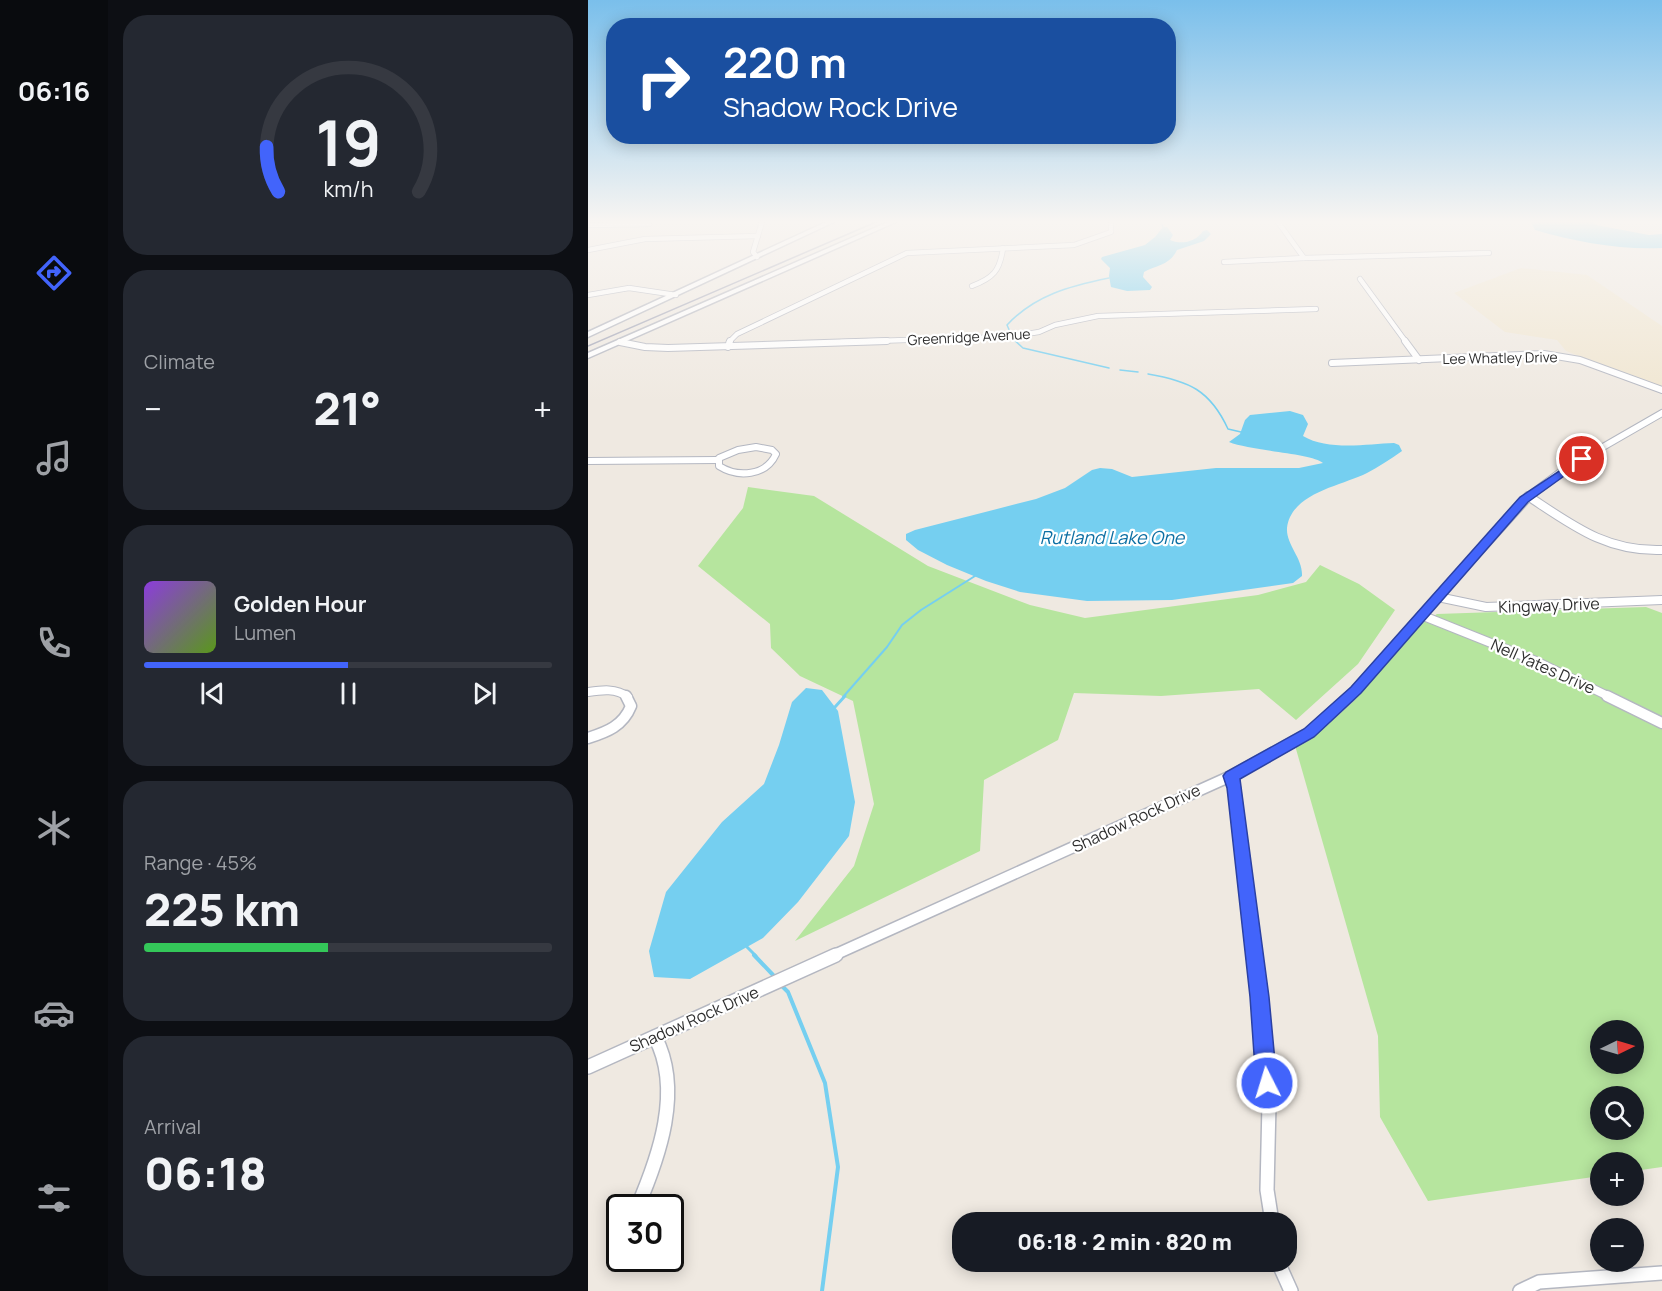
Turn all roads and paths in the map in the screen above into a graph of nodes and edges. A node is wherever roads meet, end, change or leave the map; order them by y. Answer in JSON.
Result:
{"nodes":[{"id":1,"x":703,"y":282,"type":"edge"},
{"id":2,"x":756,"y":282,"type":"edge"},
{"id":3,"x":847,"y":282,"type":"edge"},
{"id":4,"x":980,"y":282,"type":"edge"},
{"id":5,"x":1362,"y":282,"type":"edge"},
{"id":6,"x":972,"y":286,"type":"dead end"},
{"id":7,"x":588,"y":295,"type":"edge"},
{"id":8,"x":676,"y":295,"type":"junction"},
{"id":9,"x":1316,"y":309,"type":"dead end"},
{"id":10,"x":588,"y":335,"type":"edge"},
{"id":11,"x":620,"y":342,"type":"junction"},
{"id":12,"x":728,"y":347,"type":"junction"},
{"id":13,"x":588,"y":356,"type":"edge"},
{"id":14,"x":1419,"y":360,"type":"junction"},
{"id":15,"x":1332,"y":363,"type":"dead end"},
{"id":16,"x":1662,"y":390,"type":"edge"},
{"id":17,"x":1662,"y":413,"type":"edge"},
{"id":18,"x":718,"y":460,"type":"junction"},
{"id":19,"x":588,"y":461,"type":"edge"},
{"id":20,"x":1528,"y":496,"type":"junction"},
{"id":21,"x":1662,"y":550,"type":"edge"},
{"id":22,"x":1438,"y":597,"type":"junction"},
{"id":23,"x":1662,"y":600,"type":"edge"},
{"id":24,"x":1421,"y":615,"type":"junction"},
{"id":25,"x":588,"y":692,"type":"edge"},
{"id":26,"x":1662,"y":723,"type":"edge"},
{"id":27,"x":588,"y":738,"type":"edge"},
{"id":28,"x":1231,"y":776,"type":"junction"},
{"id":29,"x":655,"y":1037,"type":"junction"},
{"id":30,"x":588,"y":1067,"type":"edge"},
{"id":31,"x":643,"y":1194,"type":"edge"},
{"id":32,"x":1270,"y":1212,"type":"edge"},
{"id":33,"x":1282,"y":1272,"type":"edge"},
{"id":34,"x":1662,"y":1274,"type":"edge"},
{"id":35,"x":1291,"y":1291,"type":"edge"},
{"id":36,"x":1520,"y":1291,"type":"edge"}],
"edges":[{"from":1,"to":8,"type":"main road"},
{"from":2,"to":11,"type":"main road"},
{"from":3,"to":12,"type":"street"},
{"from":4,"to":6,"type":"street"},
{"from":5,"to":14,"type":"street"},
{"from":7,"to":8,"type":"street"},
{"from":8,"to":10,"type":"main road"},
{"from":9,"to":12,"type":"street","name":"Greenridge Avenue"},
{"from":11,"to":12,"type":"street","name":"Greenridge Avenue"},
{"from":11,"to":13,"type":"main road"},
{"from":14,"to":15,"type":"street","name":"Lee Whatley Drive"},
{"from":14,"to":16,"type":"street","name":"Lee Whatley Drive"},
{"from":17,"to":20,"type":"street","name":"Shadow Rock Drive"},
{"from":18,"to":18,"type":"street"},
{"from":18,"to":19,"type":"street"},
{"from":20,"to":21,"type":"street"},
{"from":20,"to":22,"type":"street","name":"Shadow Rock Drive"},
{"from":22,"to":23,"type":"street","name":"Kingway Drive"},
{"from":22,"to":24,"type":"street","name":"Shadow Rock Drive"},
{"from":24,"to":26,"type":"street","name":"Nell Yates Drive"},
{"from":24,"to":28,"type":"street","name":"Shadow Rock Drive"},
{"from":25,"to":27,"type":"street"},
{"from":28,"to":29,"type":"street","name":"Shadow Rock Drive"},
{"from":28,"to":32,"type":"street"},
{"from":29,"to":30,"type":"street","name":"Shadow Rock Drive"},
{"from":29,"to":31,"type":"street"},
{"from":33,"to":35,"type":"street"},
{"from":34,"to":36,"type":"street"}]}
